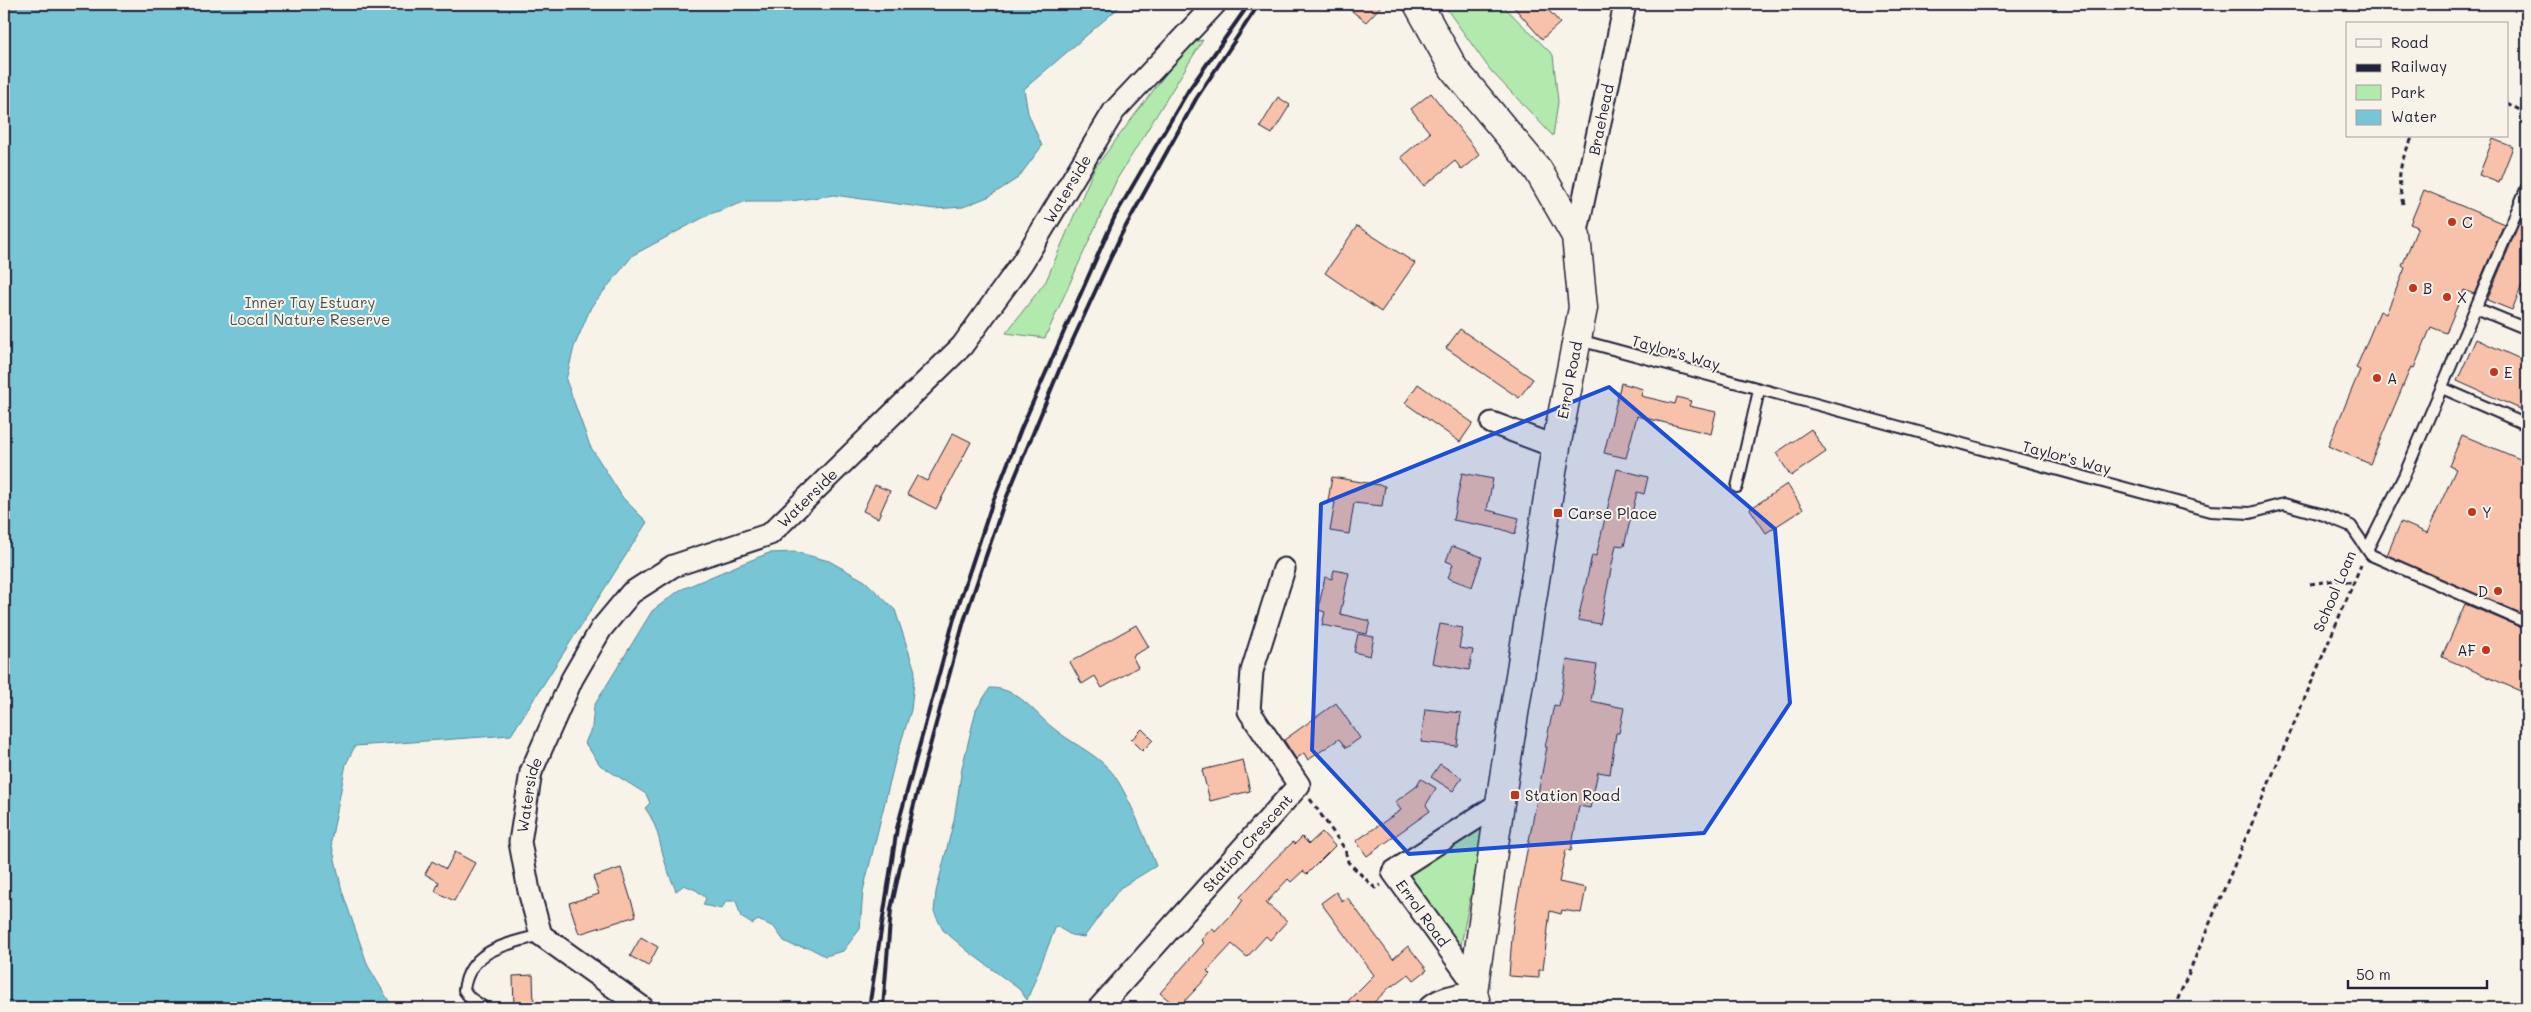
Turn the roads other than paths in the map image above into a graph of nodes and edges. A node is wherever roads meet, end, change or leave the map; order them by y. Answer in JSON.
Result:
{"nodes":[{"id":1,"x":1215,"y":4,"type":"edge"},
{"id":2,"x":1418,"y":4,"type":"edge"},
{"id":3,"x":1625,"y":4,"type":"edge"},
{"id":4,"x":2527,"y":187,"type":"edge"},
{"id":5,"x":1576,"y":236,"type":"junction"},
{"id":6,"x":2476,"y":308,"type":"junction"},
{"id":7,"x":2527,"y":329,"type":"edge"},
{"id":8,"x":1578,"y":340,"type":"junction"},
{"id":9,"x":2442,"y":388,"type":"junction"},
{"id":10,"x":1759,"y":390,"type":"junction"},
{"id":11,"x":1492,"y":423,"type":"dead end"},
{"id":12,"x":2527,"y":425,"type":"edge"},
{"id":13,"x":1556,"y":447,"type":"junction"},
{"id":14,"x":1737,"y":487,"type":"dead end"},
{"id":15,"x":2368,"y":548,"type":"junction"},
{"id":16,"x":1284,"y":569,"type":"dead end"},
{"id":17,"x":2527,"y":623,"type":"edge"},
{"id":18,"x":1500,"y":803,"type":"junction"},
{"id":19,"x":541,"y":935,"type":"junction"},
{"id":20,"x":1475,"y":995,"type":"edge"},
{"id":21,"x":485,"y":1008,"type":"edge"},
{"id":22,"x":643,"y":1008,"type":"edge"},
{"id":23,"x":1099,"y":1008,"type":"edge"},
{"id":24,"x":1429,"y":1008,"type":"edge"}],
"edges":[{"from":1,"to":19,"type":"street","name":"Waterside"},
{"from":2,"to":5,"type":"street","name":"Errol Road"},
{"from":3,"to":5,"type":"street","name":"Braehead"},
{"from":4,"to":6,"type":"lane","name":"School Loan"},
{"from":5,"to":8,"type":"street","name":"Errol Road"},
{"from":6,"to":7,"type":"lane"},
{"from":6,"to":9,"type":"lane","name":"School Loan"},
{"from":8,"to":10,"type":"lane","name":"Taylor's Way"},
{"from":8,"to":13,"type":"street","name":"Errol Road"},
{"from":9,"to":12,"type":"lane"},
{"from":9,"to":15,"type":"lane","name":"School Loan"},
{"from":10,"to":14,"type":"lane"},
{"from":10,"to":15,"type":"lane","name":"Taylor's Way"},
{"from":11,"to":13,"type":"street"},
{"from":13,"to":18,"type":"street","name":"Errol Road"},
{"from":15,"to":17,"type":"lane","name":"Taylor's Way"},
{"from":16,"to":23,"type":"street","name":"Station Crescent"},
{"from":18,"to":20,"type":"street","name":"Errol Road"},
{"from":18,"to":20,"type":"street","name":"Errol Road"},
{"from":19,"to":21,"type":"lane"},
{"from":19,"to":22,"type":"street"},
{"from":20,"to":24,"type":"street"}]}
